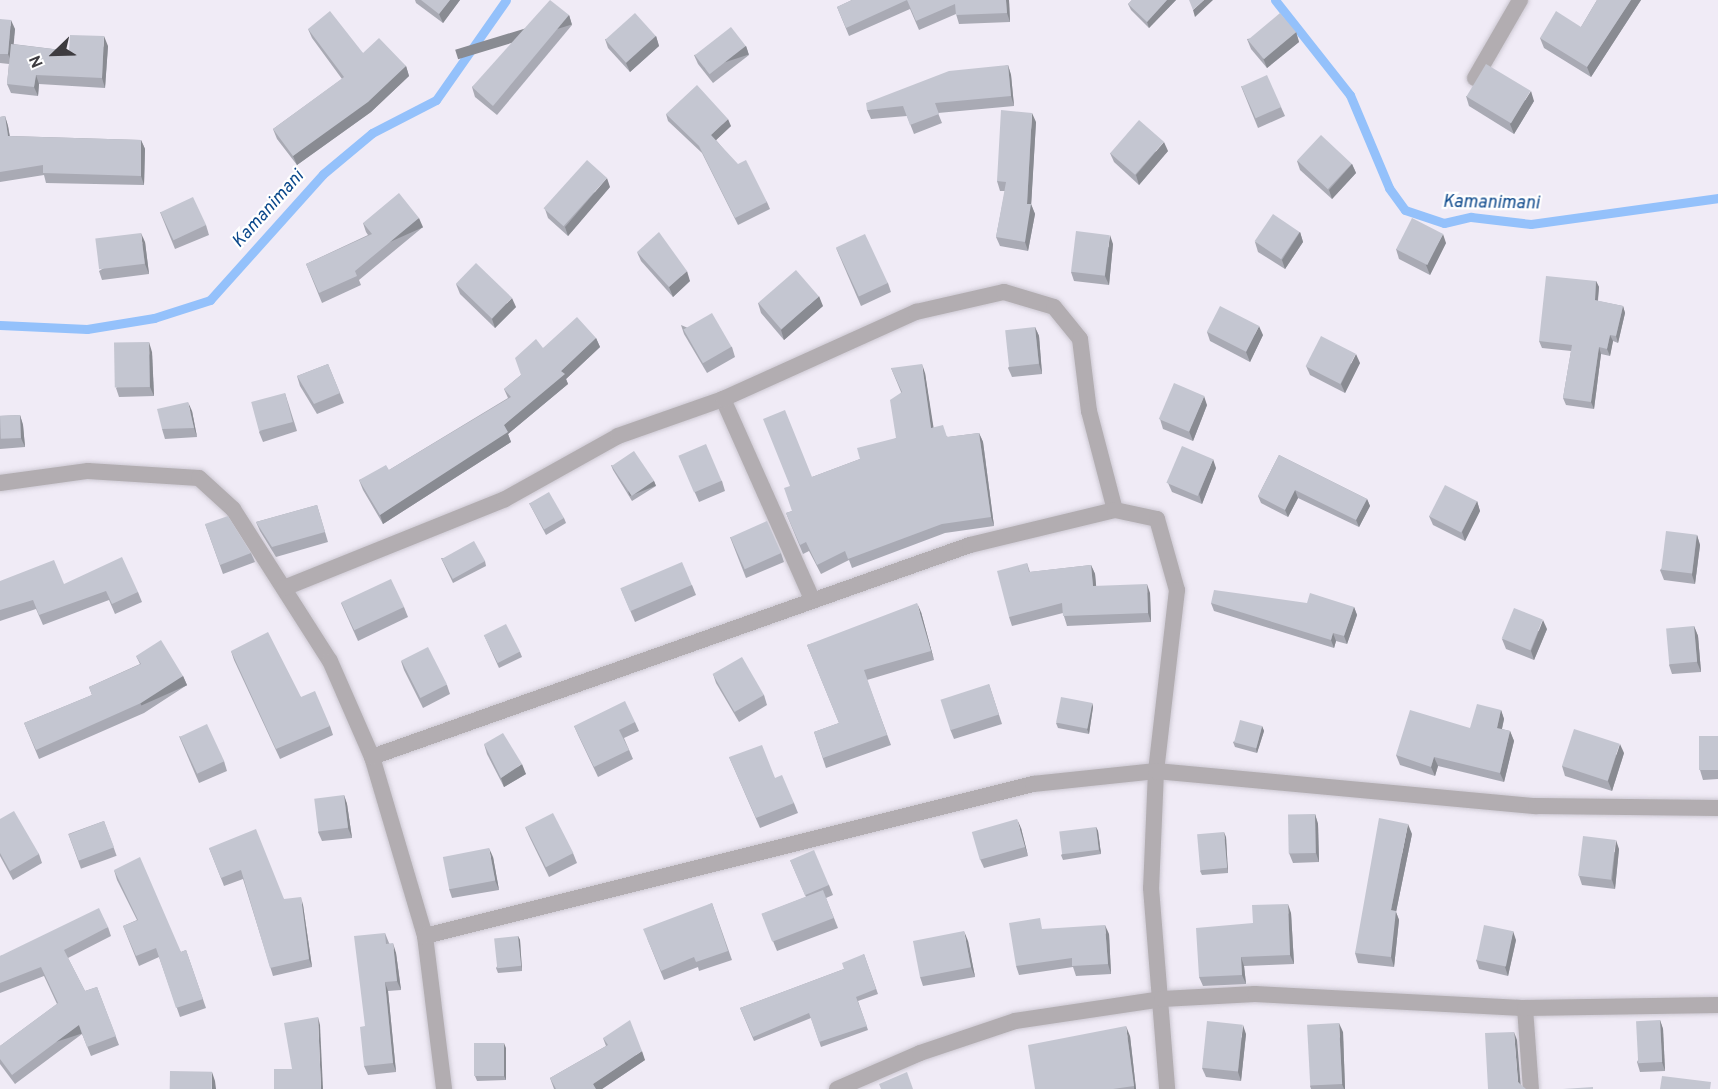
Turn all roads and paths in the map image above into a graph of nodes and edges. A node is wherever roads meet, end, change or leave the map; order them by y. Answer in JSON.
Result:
{"nodes":[{"id":1,"x":1520,"y":0,"type":"edge"},
{"id":2,"x":1475,"y":78,"type":"edge"},
{"id":3,"x":723,"y":399,"type":"junction"},
{"id":4,"x":0,"y":483,"type":"edge"},
{"id":5,"x":1114,"y":510,"type":"junction"},
{"id":6,"x":284,"y":588,"type":"junction"},
{"id":7,"x":812,"y":599,"type":"junction"},
{"id":8,"x":372,"y":757,"type":"junction"},
{"id":9,"x":1156,"y":771,"type":"junction"},
{"id":10,"x":1718,"y":808,"type":"edge"},
{"id":11,"x":425,"y":936,"type":"junction"},
{"id":12,"x":1162,"y":999,"type":"junction"},
{"id":13,"x":1718,"y":1005,"type":"edge"},
{"id":14,"x":1525,"y":1008,"type":"junction"},
{"id":15,"x":444,"y":1089,"type":"edge"},
{"id":16,"x":837,"y":1089,"type":"edge"},
{"id":17,"x":1167,"y":1089,"type":"edge"},
{"id":18,"x":1531,"y":1089,"type":"edge"}],
"edges":[{"from":1,"to":2,"type":"street"},
{"from":3,"to":5,"type":"street"},
{"from":3,"to":6,"type":"street"},
{"from":3,"to":7,"type":"street"},
{"from":4,"to":6,"type":"street"},
{"from":5,"to":7,"type":"street"},
{"from":5,"to":9,"type":"street"},
{"from":6,"to":8,"type":"street"},
{"from":7,"to":8,"type":"street"},
{"from":8,"to":11,"type":"street"},
{"from":9,"to":10,"type":"street"},
{"from":9,"to":11,"type":"street"},
{"from":9,"to":12,"type":"street"},
{"from":11,"to":15,"type":"street"},
{"from":12,"to":14,"type":"street"},
{"from":12,"to":16,"type":"street"},
{"from":12,"to":17,"type":"street"},
{"from":13,"to":14,"type":"street"},
{"from":14,"to":18,"type":"street"}]}
